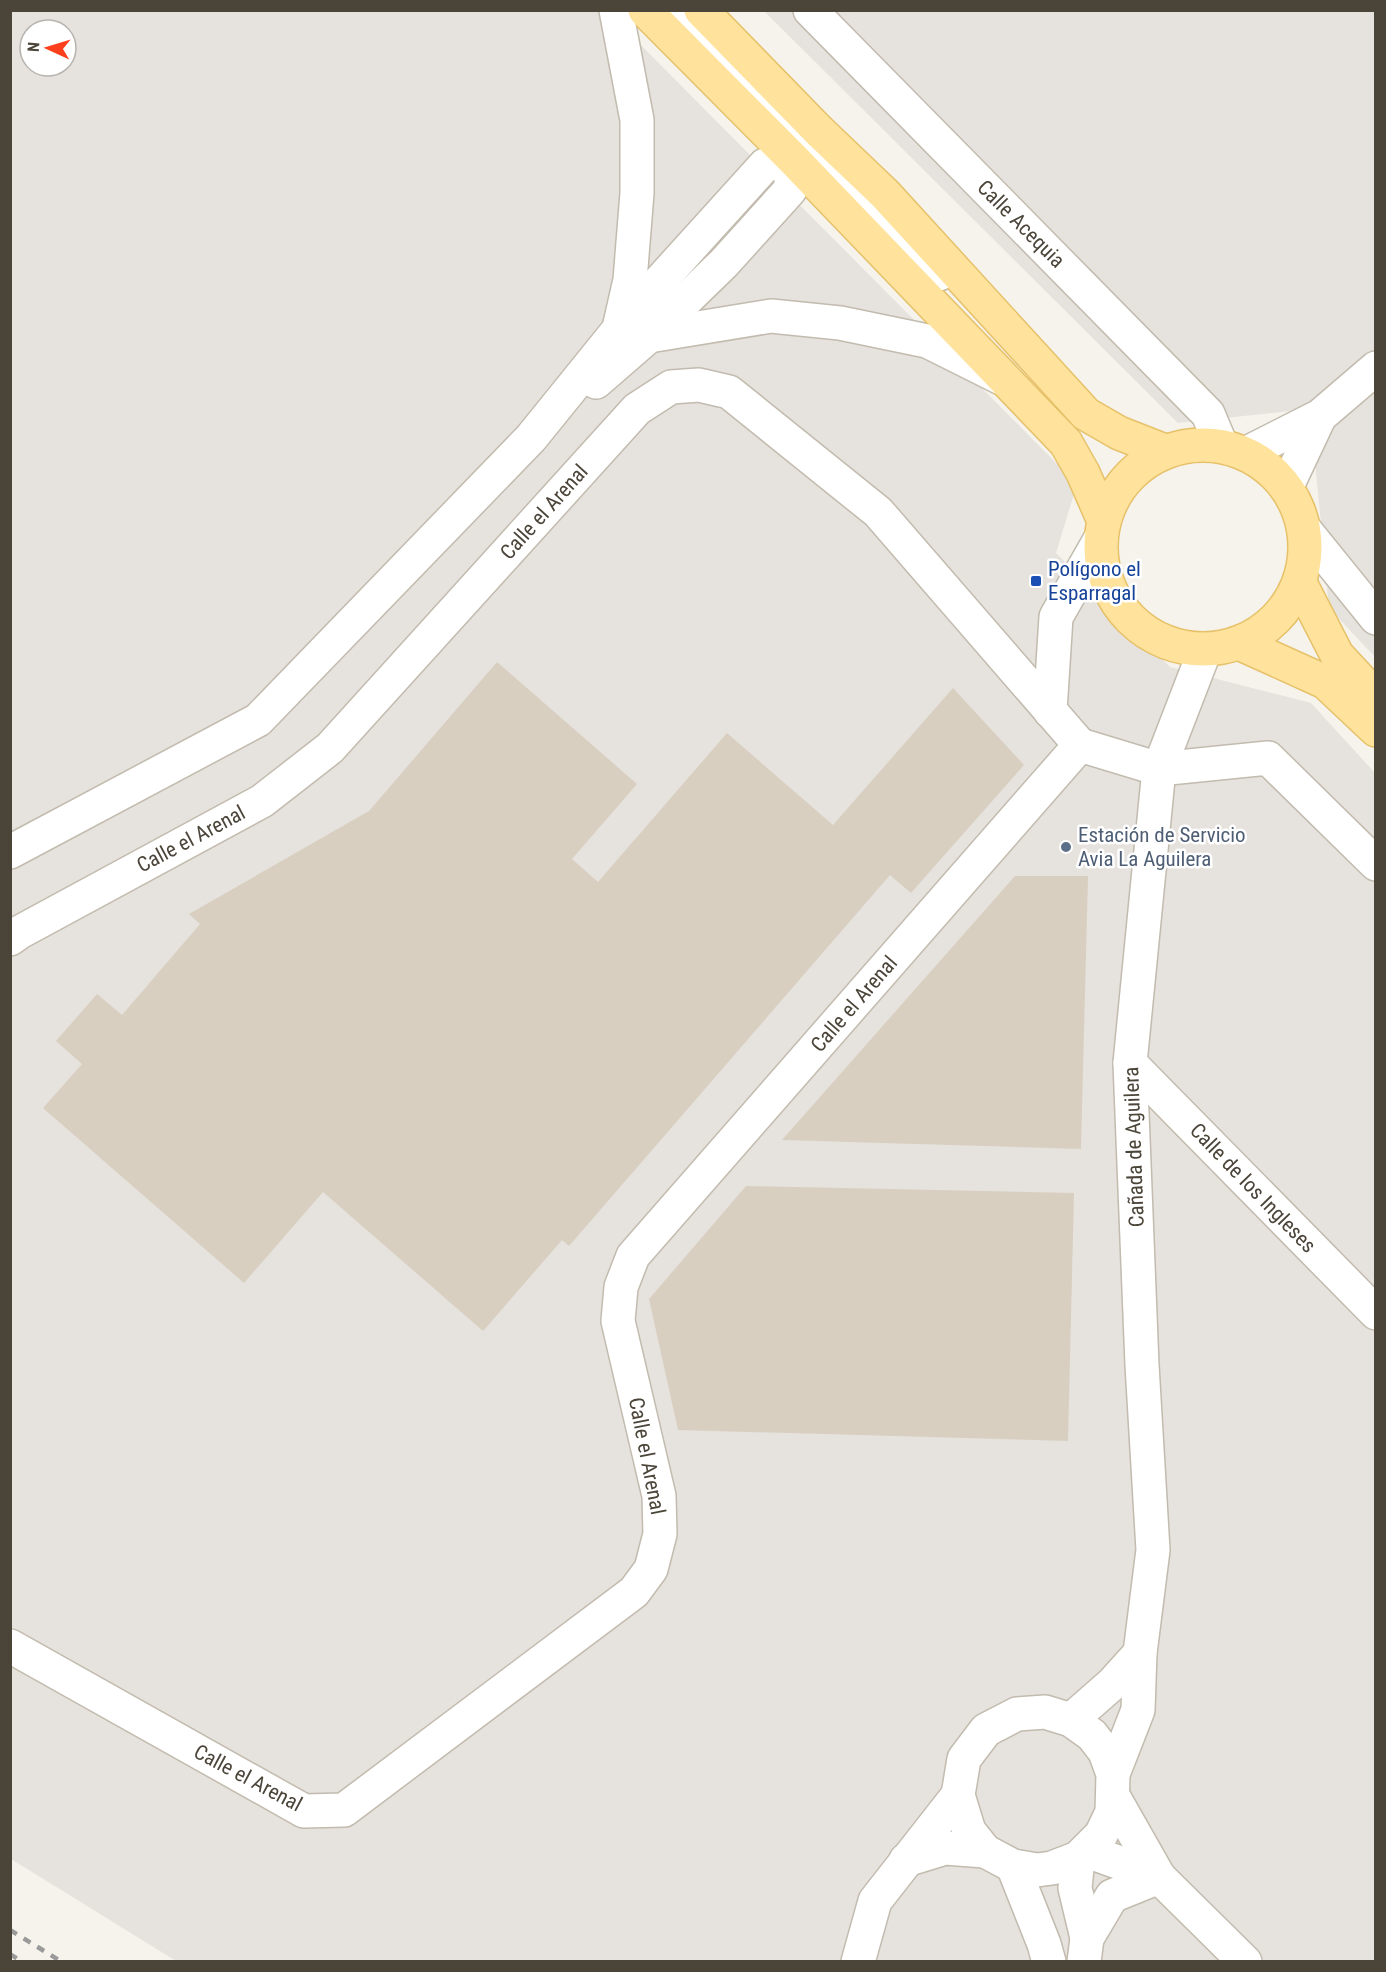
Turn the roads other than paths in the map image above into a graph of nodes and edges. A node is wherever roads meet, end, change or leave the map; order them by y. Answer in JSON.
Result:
{"nodes":[{"id":1,"x":616,"y":10,"type":"edge"},
{"id":2,"x":645,"y":10,"type":"edge"},
{"id":3,"x":678,"y":10,"type":"edge"},
{"id":4,"x":701,"y":10,"type":"edge"},
{"id":5,"x":810,"y":10,"type":"edge"},
{"id":6,"x":794,"y":160,"type":"junction"},
{"id":7,"x":634,"y":332,"type":"junction"},
{"id":8,"x":1012,"y":332,"type":"junction"},
{"id":9,"x":1376,"y":368,"type":"edge"},
{"id":10,"x":1007,"y":381,"type":"junction"},
{"id":11,"x":1320,"y":416,"type":"junction"},
{"id":12,"x":1234,"y":449,"type":"junction"},
{"id":13,"x":1165,"y":451,"type":"junction"},
{"id":14,"x":1287,"y":486,"type":"junction"},
{"id":15,"x":1103,"y":530,"type":"junction"},
{"id":16,"x":1305,"y":530,"type":"junction"},
{"id":17,"x":1300,"y":583,"type":"junction"},
{"id":18,"x":1376,"y":618,"type":"edge"},
{"id":19,"x":1239,"y":643,"type":"junction"},
{"id":20,"x":1205,"y":650,"type":"junction"},
{"id":21,"x":1376,"y":697,"type":"edge"},
{"id":22,"x":1050,"y":711,"type":"junction"},
{"id":23,"x":1376,"y":730,"type":"edge"},
{"id":24,"x":1080,"y":745,"type":"junction"},
{"id":25,"x":1159,"y":769,"type":"junction"},
{"id":26,"x":10,"y":852,"type":"edge"},
{"id":27,"x":1376,"y":864,"type":"edge"},
{"id":28,"x":10,"y":939,"type":"edge"},
{"id":29,"x":1130,"y":1063,"type":"junction"},
{"id":30,"x":1376,"y":1313,"type":"edge"},
{"id":31,"x":10,"y":1646,"type":"edge"},
{"id":32,"x":1140,"y":1653,"type":"junction"},
{"id":33,"x":1071,"y":1720,"type":"junction"},
{"id":34,"x":1113,"y":1785,"type":"junction"},
{"id":35,"x":958,"y":1795,"type":"junction"},
{"id":36,"x":1082,"y":1854,"type":"junction"},
{"id":37,"x":999,"y":1859,"type":"junction"},
{"id":38,"x":906,"y":1860,"type":"junction"},
{"id":39,"x":1159,"y":1877,"type":"junction"},
{"id":40,"x":1085,"y":1950,"type":"edge"},
{"id":41,"x":858,"y":1962,"type":"edge"},
{"id":42,"x":1049,"y":1962,"type":"edge"},
{"id":43,"x":1245,"y":1962,"type":"edge"}],
"edges":[{"from":1,"to":7,"type":"street"},
{"from":2,"to":6,"type":"main road"},
{"from":3,"to":6,"type":"street"},
{"from":4,"to":8,"type":"main road"},
{"from":5,"to":12,"type":"street","name":"Calle Acequia"},
{"from":6,"to":7,"type":"street"},
{"from":6,"to":8,"type":"street"},
{"from":6,"to":10,"type":"main road"},
{"from":7,"to":10,"type":"street"},
{"from":7,"to":26,"type":"street"},
{"from":8,"to":13,"type":"main road"},
{"from":9,"to":11,"type":"street"},
{"from":10,"to":15,"type":"main road"},
{"from":11,"to":12,"type":"street"},
{"from":11,"to":14,"type":"street"},
{"from":12,"to":13,"type":"main road"},
{"from":12,"to":14,"type":"main road"},
{"from":13,"to":15,"type":"main road"},
{"from":14,"to":16,"type":"main road"},
{"from":15,"to":20,"type":"main road"},
{"from":15,"to":22,"type":"street"},
{"from":16,"to":17,"type":"main road"},
{"from":16,"to":18,"type":"street"},
{"from":17,"to":19,"type":"main road"},
{"from":17,"to":21,"type":"main road"},
{"from":19,"to":20,"type":"main road"},
{"from":19,"to":23,"type":"main road"},
{"from":20,"to":25,"type":"street","name":"Cañada de Aguilera"},
{"from":22,"to":24,"type":"street","name":"Calle el Arenal"},
{"from":22,"to":28,"type":"street","name":"Calle el Arenal"},
{"from":24,"to":25,"type":"street"},
{"from":24,"to":31,"type":"street","name":"Calle el Arenal"},
{"from":25,"to":27,"type":"street"},
{"from":25,"to":29,"type":"street","name":"Cañada de Aguilera"},
{"from":29,"to":30,"type":"street","name":"Calle de los Ingleses"},
{"from":29,"to":32,"type":"street","name":"Cañada de Aguilera"},
{"from":32,"to":33,"type":"street"},
{"from":32,"to":34,"type":"street","name":"Cañada de Aguilera"},
{"from":33,"to":34,"type":"street"},
{"from":33,"to":35,"type":"street"},
{"from":34,"to":36,"type":"street","name":"Cañada de Aguilera"},
{"from":34,"to":39,"type":"street"},
{"from":35,"to":37,"type":"street"},
{"from":35,"to":38,"type":"street"},
{"from":36,"to":37,"type":"street"},
{"from":36,"to":39,"type":"street"},
{"from":36,"to":40,"type":"street"},
{"from":37,"to":38,"type":"street"},
{"from":37,"to":42,"type":"street"},
{"from":38,"to":41,"type":"street"},
{"from":39,"to":40,"type":"street"},
{"from":39,"to":43,"type":"street"}]}
